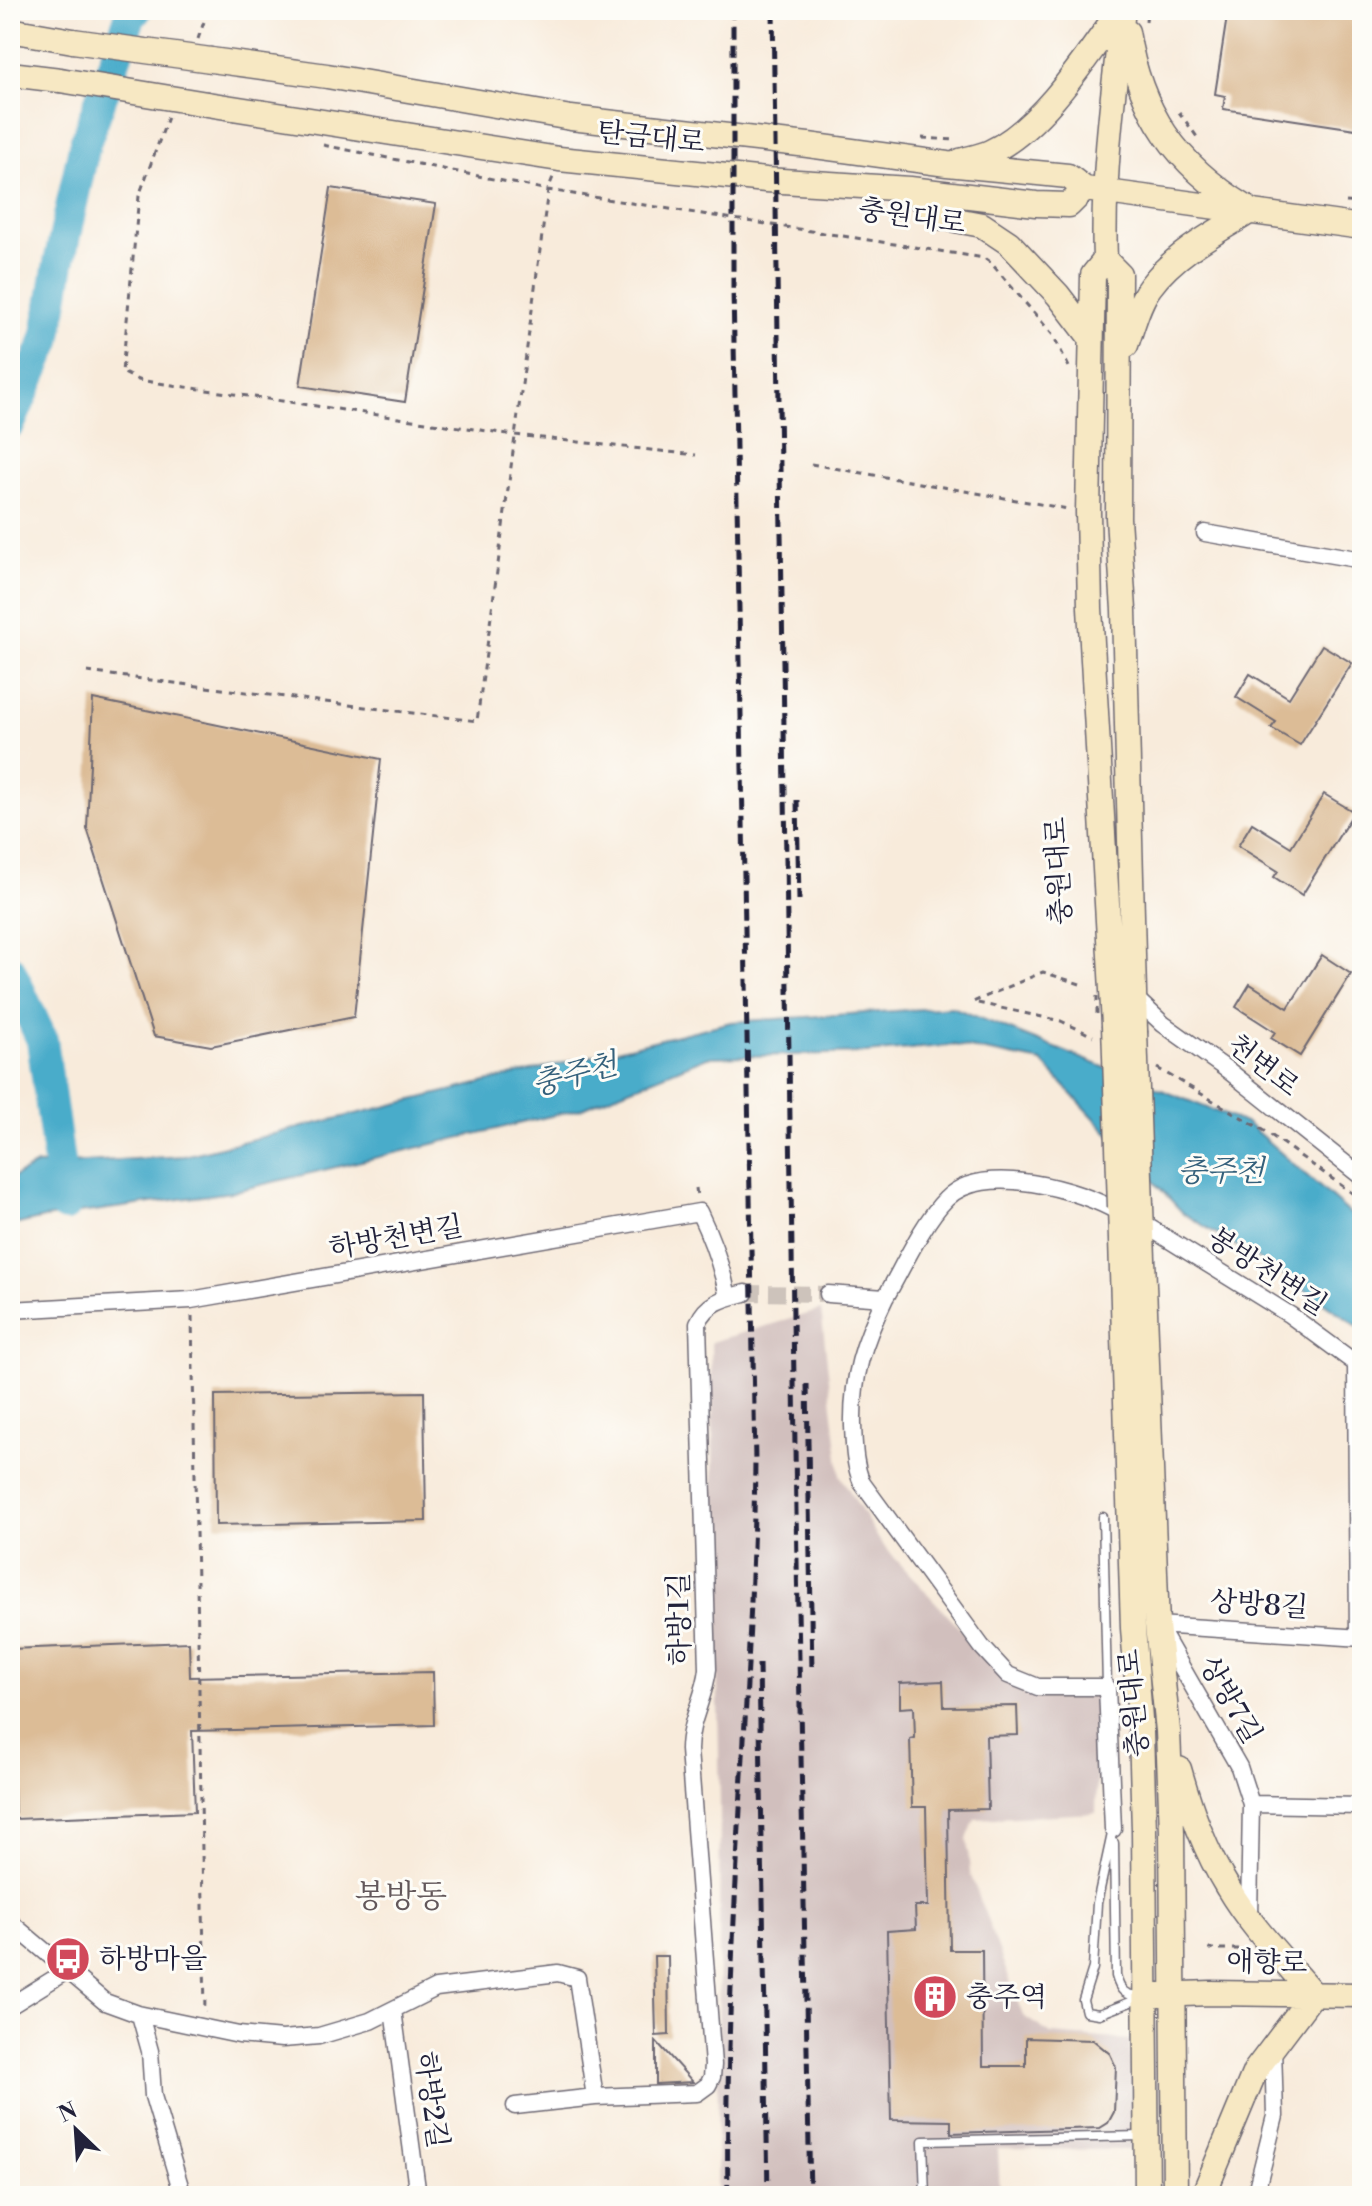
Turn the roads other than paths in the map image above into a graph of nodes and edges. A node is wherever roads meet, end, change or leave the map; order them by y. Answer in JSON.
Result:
{"nodes":[{"id":1,"x":1122,"y":10,"type":"edge"},
{"id":2,"x":10,"y":30,"type":"edge"},
{"id":3,"x":10,"y":74,"type":"edge"},
{"id":4,"x":947,"y":164,"type":"junction"},
{"id":5,"x":910,"y":189,"type":"junction"},
{"id":6,"x":1095,"y":190,"type":"junction"},
{"id":7,"x":1251,"y":211,"type":"junction"},
{"id":8,"x":1362,"y":227,"type":"edge"},
{"id":9,"x":1105,"y":260,"type":"junction"},
{"id":10,"x":1091,"y":338,"type":"junction"},
{"id":11,"x":1119,"y":366,"type":"junction"},
{"id":12,"x":1205,"y":533,"type":"dead end"},
{"id":13,"x":1362,"y":560,"type":"edge"},
{"id":14,"x":1132,"y":995,"type":"junction"},
{"id":15,"x":1124,"y":1028,"type":"junction"},
{"id":16,"x":1362,"y":1177,"type":"edge"},
{"id":17,"x":1131,"y":1212,"type":"junction"},
{"id":18,"x":745,"y":1293,"type":"tunnel mouth"},
{"id":19,"x":828,"y":1294,"type":"tunnel mouth"},
{"id":20,"x":728,"y":1297,"type":"junction"},
{"id":21,"x":885,"y":1298,"type":"junction"},
{"id":22,"x":10,"y":1310,"type":"edge"},
{"id":23,"x":1359,"y":1366,"type":"edge"},
{"id":24,"x":1103,"y":1517,"type":"dead end"},
{"id":25,"x":1157,"y":1625,"type":"junction"},
{"id":26,"x":1360,"y":1638,"type":"edge"},
{"id":27,"x":1107,"y":1687,"type":"junction"},
{"id":28,"x":1168,"y":1731,"type":"junction"},
{"id":29,"x":1251,"y":1804,"type":"junction"},
{"id":30,"x":1362,"y":1806,"type":"edge"},
{"id":31,"x":1113,"y":1829,"type":"junction"},
{"id":32,"x":1249,"y":1917,"type":"junction"},
{"id":33,"x":10,"y":1922,"type":"edge"},
{"id":34,"x":68,"y":1970,"type":"junction"},
{"id":35,"x":1172,"y":1994,"type":"junction"},
{"id":36,"x":1313,"y":1994,"type":"junction"},
{"id":37,"x":1362,"y":1995,"type":"edge"},
{"id":38,"x":1146,"y":1996,"type":"junction"},
{"id":39,"x":10,"y":2006,"type":"edge"},
{"id":40,"x":393,"y":2010,"type":"junction"},
{"id":41,"x":140,"y":2015,"type":"junction"},
{"id":42,"x":1273,"y":2047,"type":"junction"},
{"id":43,"x":595,"y":2097,"type":"junction"},
{"id":44,"x":515,"y":2106,"type":"dead end"},
{"id":45,"x":1147,"y":2136,"type":"junction"},
{"id":46,"x":183,"y":2196,"type":"edge"},
{"id":47,"x":418,"y":2196,"type":"edge"},
{"id":48,"x":925,"y":2196,"type":"edge"},
{"id":49,"x":1147,"y":2196,"type":"edge"},
{"id":50,"x":1175,"y":2196,"type":"edge"},
{"id":51,"x":1203,"y":2196,"type":"edge"},
{"id":52,"x":1255,"y":2196,"type":"edge"}],
"edges":[{"from":1,"to":4,"type":"street"},
{"from":1,"to":6,"type":"street","name":"충원대로"},
{"from":1,"to":7,"type":"street"},
{"from":2,"to":4,"type":"street","name":"탄금대로","bridge":true},
{"from":3,"to":5,"type":"street","name":"탄금대로","bridge":true},
{"from":4,"to":6,"type":"street","name":"탄금대로"},
{"from":5,"to":6,"type":"street","name":"탄금대로"},
{"from":5,"to":10,"type":"street"},
{"from":6,"to":7,"type":"street","name":"탄금대로"},
{"from":6,"to":9,"type":"street","name":"충원대로"},
{"from":7,"to":8,"type":"street","name":"탄금대로"},
{"from":7,"to":11,"type":"street"},
{"from":9,"to":10,"type":"street","name":"충원대로"},
{"from":9,"to":11,"type":"street","name":"충원대로"},
{"from":10,"to":15,"type":"street","name":"충원대로"},
{"from":11,"to":14,"type":"street","name":"충원대로"},
{"from":12,"to":13,"type":"street"},
{"from":14,"to":15,"type":"street","name":"충원대로"},
{"from":14,"to":16,"type":"street","name":"천변로"},
{"from":15,"to":17,"type":"street","bridge":true},
{"from":17,"to":21,"type":"street"},
{"from":17,"to":23,"type":"street","name":"봉방천변길"},
{"from":17,"to":25,"type":"street","name":"충원대로"},
{"from":17,"to":38,"type":"street","name":"충원대로"},
{"from":18,"to":20,"type":"street","name":"하방1길"},
{"from":19,"to":21,"type":"street"},
{"from":20,"to":22,"type":"street","name":"하방천변길"},
{"from":20,"to":43,"type":"street","name":"하방1길"},
{"from":21,"to":27,"type":"street"},
{"from":23,"to":26,"type":"street","name":"상방8길"},
{"from":24,"to":27,"type":"lane"},
{"from":25,"to":26,"type":"street","name":"상방8길"},
{"from":25,"to":28,"type":"street","name":"충원대로"},
{"from":25,"to":29,"type":"street","name":"상방7길"},
{"from":27,"to":31,"type":"street"},
{"from":28,"to":32,"type":"street"},
{"from":28,"to":35,"type":"street","name":"충원대로"},
{"from":29,"to":30,"type":"street"},
{"from":29,"to":32,"type":"street","name":"상방7길"},
{"from":31,"to":38,"type":"lane"},
{"from":31,"to":38,"type":"lane"},
{"from":32,"to":36,"type":"street"},
{"from":33,"to":34,"type":"street"},
{"from":34,"to":39,"type":"street"},
{"from":34,"to":41,"type":"street"},
{"from":35,"to":36,"type":"street","name":"애향로"},
{"from":35,"to":38,"type":"street","name":"애향로"},
{"from":35,"to":50,"type":"street","name":"충원대로"},
{"from":36,"to":37,"type":"street","name":"애향로"},
{"from":36,"to":42,"type":"street"},
{"from":38,"to":45,"type":"street","name":"충원대로"},
{"from":40,"to":41,"type":"street"},
{"from":40,"to":43,"type":"street"},
{"from":40,"to":47,"type":"street","name":"하방2길"},
{"from":41,"to":46,"type":"street"},
{"from":42,"to":51,"type":"street"},
{"from":42,"to":52,"type":"street"},
{"from":43,"to":44,"type":"street"},
{"from":45,"to":48,"type":"lane"},
{"from":45,"to":49,"type":"street","name":"충원대로"}]}
